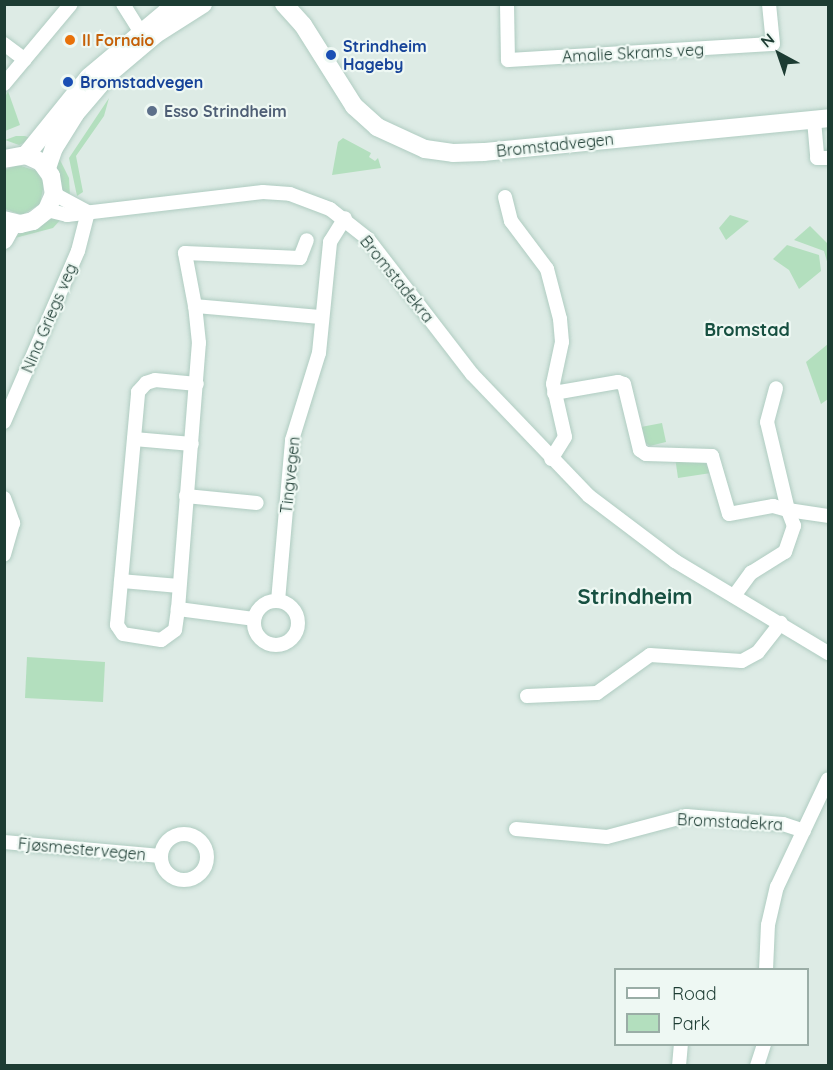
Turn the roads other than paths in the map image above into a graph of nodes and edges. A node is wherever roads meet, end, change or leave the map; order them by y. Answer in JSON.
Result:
{"nodes":[{"id":1,"x":71,"y":4,"type":"edge"},
{"id":2,"x":123,"y":4,"type":"edge"},
{"id":3,"x":176,"y":4,"type":"edge"},
{"id":4,"x":203,"y":4,"type":"edge"},
{"id":5,"x":284,"y":4,"type":"edge"},
{"id":6,"x":300,"y":4,"type":"edge"},
{"id":7,"x":507,"y":4,"type":"edge"},
{"id":8,"x":769,"y":4,"type":"edge"},
{"id":9,"x":303,"y":25,"type":"junction"},
{"id":10,"x":140,"y":31,"type":"junction"},
{"id":11,"x":4,"y":44,"type":"edge"},
{"id":12,"x":25,"y":60,"type":"junction"},
{"id":13,"x":4,"y":84,"type":"edge"},
{"id":14,"x":821,"y":119,"type":"edge"},
{"id":15,"x":11,"y":156,"type":"edge"},
{"id":16,"x":828,"y":158,"type":"edge"},
{"id":17,"x":47,"y":168,"type":"junction"},
{"id":18,"x":505,"y":197,"type":"dead end"},
{"id":19,"x":50,"y":202,"type":"junction"},
{"id":20,"x":88,"y":212,"type":"junction"},
{"id":21,"x":345,"y":218,"type":"junction"},
{"id":22,"x":9,"y":222,"type":"edge"},
{"id":23,"x":4,"y":240,"type":"edge"},
{"id":24,"x":307,"y":240,"type":"dead end"},
{"id":25,"x":195,"y":306,"type":"junction"},
{"id":26,"x":322,"y":317,"type":"junction"},
{"id":27,"x":197,"y":384,"type":"junction"},
{"id":28,"x":776,"y":388,"type":"dead end"},
{"id":29,"x":554,"y":393,"type":"junction"},
{"id":30,"x":4,"y":422,"type":"edge"},
{"id":31,"x":134,"y":439,"type":"junction"},
{"id":32,"x":192,"y":444,"type":"junction"},
{"id":33,"x":550,"y":459,"type":"junction"},
{"id":34,"x":186,"y":496,"type":"junction"},
{"id":35,"x":4,"y":498,"type":"edge"},
{"id":36,"x":256,"y":503,"type":"dead end"},
{"id":37,"x":788,"y":510,"type":"junction"},
{"id":38,"x":828,"y":516,"type":"edge"},
{"id":39,"x":4,"y":555,"type":"edge"},
{"id":40,"x":121,"y":581,"type":"junction"},
{"id":41,"x":178,"y":586,"type":"junction"},
{"id":42,"x":734,"y":596,"type":"junction"},
{"id":43,"x":278,"y":601,"type":"junction"},
{"id":44,"x":178,"y":609,"type":"junction"},
{"id":45,"x":254,"y":619,"type":"junction"},
{"id":46,"x":781,"y":623,"type":"junction"},
{"id":47,"x":828,"y":653,"type":"edge"},
{"id":48,"x":527,"y":696,"type":"dead end"},
{"id":49,"x":828,"y":779,"type":"edge"},
{"id":50,"x":516,"y":829,"type":"dead end"},
{"id":51,"x":804,"y":831,"type":"junction"},
{"id":52,"x":4,"y":842,"type":"edge"},
{"id":53,"x":160,"y":856,"type":"dead end"},
{"id":54,"x":766,"y":968,"type":"edge"},
{"id":55,"x":681,"y":1046,"type":"edge"},
{"id":56,"x":763,"y":1046,"type":"edge"},
{"id":57,"x":679,"y":1065,"type":"edge"},
{"id":58,"x":758,"y":1065,"type":"edge"}],
"edges":[{"from":1,"to":12,"type":"street"},
{"from":2,"to":10,"type":"street"},
{"from":3,"to":10,"type":"street"},
{"from":4,"to":17,"type":"street"},
{"from":5,"to":9,"type":"street","name":"Bromstadvegen"},
{"from":6,"to":9,"type":"street","name":"Bromstadvegen"},
{"from":7,"to":8,"type":"street","name":"Amalie Skrams veg"},
{"from":9,"to":14,"type":"street","name":"Bromstadvegen"},
{"from":10,"to":15,"type":"street"},
{"from":11,"to":12,"type":"street"},
{"from":12,"to":13,"type":"street"},
{"from":14,"to":16,"type":"street"},
{"from":15,"to":17,"type":"street"},
{"from":17,"to":19,"type":"street"},
{"from":18,"to":29,"type":"street"},
{"from":19,"to":20,"type":"street","name":"Bromstadekra"},
{"from":19,"to":22,"type":"street"},
{"from":20,"to":21,"type":"street","name":"Bromstadekra"},
{"from":20,"to":30,"type":"street","name":"Nina Griegs veg"},
{"from":21,"to":26,"type":"street","name":"Tingvegen"},
{"from":21,"to":33,"type":"street","name":"Bromstadekra"},
{"from":22,"to":23,"type":"street"},
{"from":24,"to":25,"type":"street"},
{"from":25,"to":26,"type":"street"},
{"from":25,"to":27,"type":"street"},
{"from":26,"to":43,"type":"street","name":"Tingvegen"},
{"from":27,"to":31,"type":"street"},
{"from":27,"to":32,"type":"street"},
{"from":28,"to":37,"type":"street"},
{"from":29,"to":33,"type":"street"},
{"from":29,"to":37,"type":"street"},
{"from":31,"to":32,"type":"street"},
{"from":31,"to":40,"type":"street"},
{"from":32,"to":34,"type":"street"},
{"from":33,"to":42,"type":"street","name":"Bromstadekra"},
{"from":34,"to":36,"type":"street","name":"Tingvegen"},
{"from":34,"to":41,"type":"street"},
{"from":35,"to":39,"type":"street"},
{"from":37,"to":38,"type":"street"},
{"from":37,"to":42,"type":"street"},
{"from":40,"to":41,"type":"street"},
{"from":40,"to":44,"type":"street"},
{"from":41,"to":44,"type":"street"},
{"from":42,"to":46,"type":"street","name":"Bromstadekra"},
{"from":43,"to":45,"type":"street"},
{"from":43,"to":45,"type":"street"},
{"from":44,"to":45,"type":"street"},
{"from":46,"to":47,"type":"street","name":"Bromstadekra"},
{"from":46,"to":48,"type":"street"},
{"from":49,"to":51,"type":"street","name":"Bromstadekra"},
{"from":50,"to":51,"type":"street","name":"Bromstadekra"},
{"from":51,"to":54,"type":"street","name":"Bromstadekra"},
{"from":52,"to":53,"type":"street","name":"Fjøsmestervegen"},
{"from":55,"to":57,"type":"street"},
{"from":56,"to":58,"type":"street"}]}
